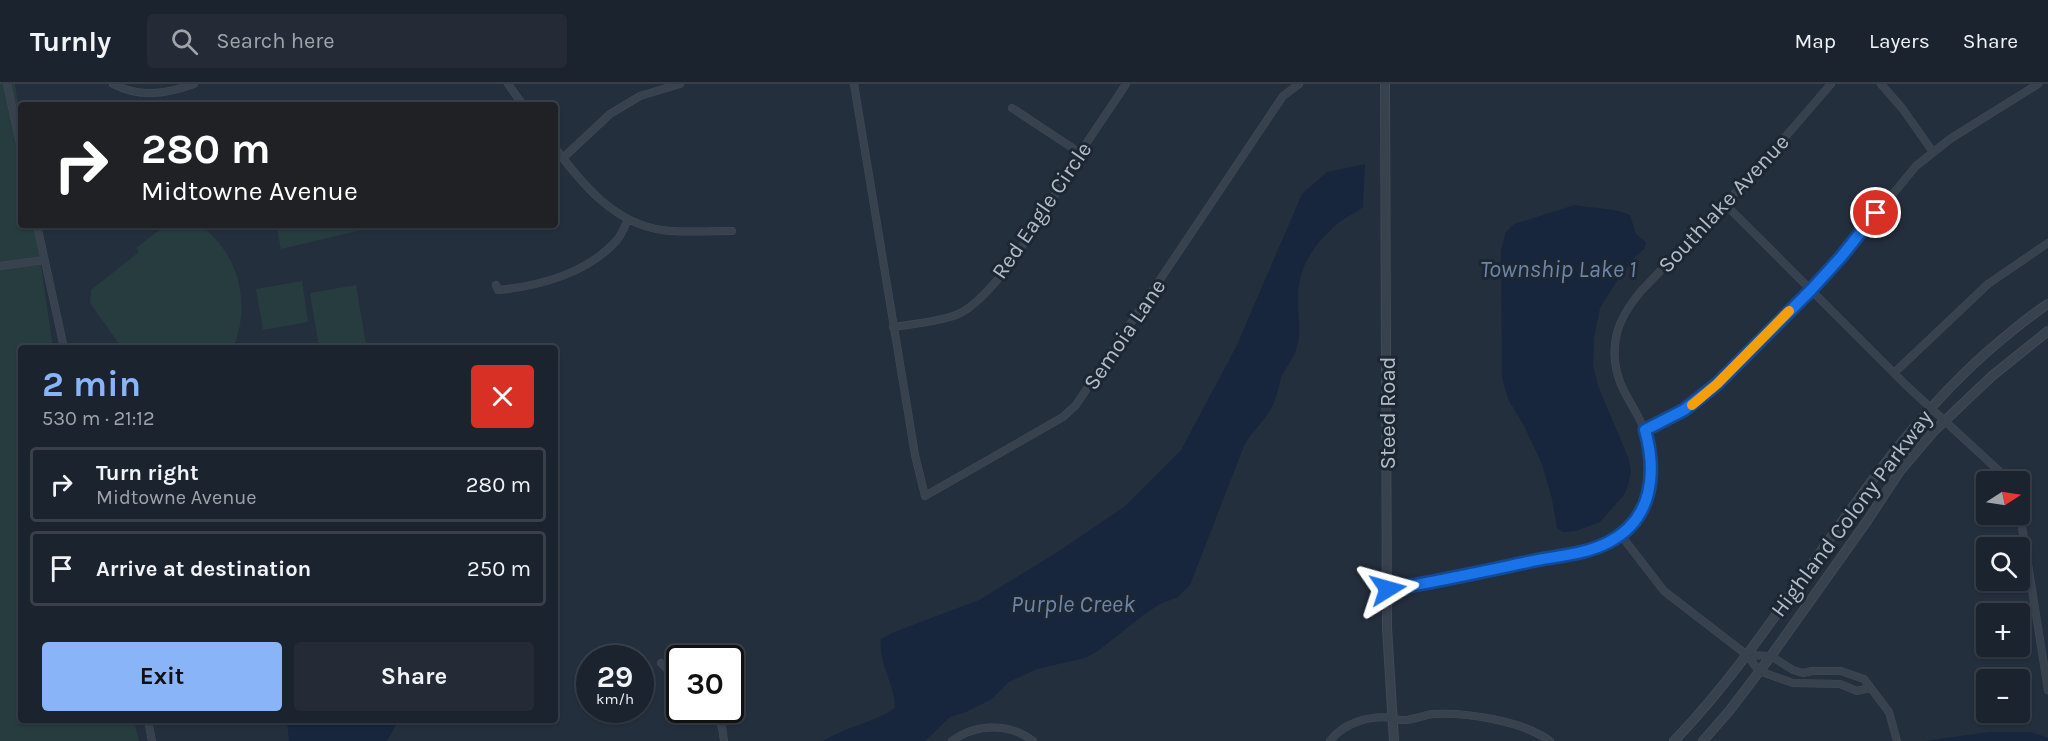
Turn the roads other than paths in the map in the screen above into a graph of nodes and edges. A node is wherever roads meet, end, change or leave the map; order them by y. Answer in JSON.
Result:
{"nodes":[{"id":1,"x":7,"y":84,"type":"edge"},
{"id":2,"x":113,"y":84,"type":"edge"},
{"id":3,"x":194,"y":84,"type":"edge"},
{"id":4,"x":508,"y":84,"type":"edge"},
{"id":5,"x":680,"y":84,"type":"edge"},
{"id":6,"x":854,"y":84,"type":"edge"},
{"id":7,"x":1126,"y":84,"type":"edge"},
{"id":8,"x":1299,"y":84,"type":"edge"},
{"id":9,"x":1385,"y":84,"type":"edge"},
{"id":10,"x":1831,"y":84,"type":"edge"},
{"id":11,"x":1881,"y":84,"type":"edge"},
{"id":12,"x":2038,"y":84,"type":"edge"},
{"id":13,"x":521,"y":102,"type":"edge"},
{"id":14,"x":1012,"y":108,"type":"dead end"},
{"id":15,"x":18,"y":134,"type":"edge"},
{"id":16,"x":558,"y":152,"type":"edge"},
{"id":17,"x":1934,"y":152,"type":"junction"},
{"id":18,"x":1080,"y":153,"type":"junction"},
{"id":19,"x":563,"y":158,"type":"junction"},
{"id":20,"x":1725,"y":204,"type":"junction"},
{"id":21,"x":628,"y":219,"type":"junction"},
{"id":22,"x":38,"y":228,"type":"edge"},
{"id":23,"x":732,"y":231,"type":"dead end"},
{"id":24,"x":2048,"y":243,"type":"edge"},
{"id":25,"x":44,"y":260,"type":"junction"},
{"id":26,"x":0,"y":266,"type":"edge"},
{"id":27,"x":496,"y":285,"type":"dead end"},
{"id":28,"x":1811,"y":290,"type":"junction"},
{"id":29,"x":2048,"y":304,"type":"edge"},
{"id":30,"x":893,"y":327,"type":"junction"},
{"id":31,"x":2048,"y":331,"type":"edge"},
{"id":32,"x":2048,"y":337,"type":"edge"},
{"id":33,"x":2033,"y":342,"type":"junction"},
{"id":34,"x":63,"y":345,"type":"edge"},
{"id":35,"x":1894,"y":373,"type":"junction"},
{"id":36,"x":1932,"y":407,"type":"junction"},
{"id":37,"x":1946,"y":421,"type":"junction"},
{"id":38,"x":1645,"y":430,"type":"junction"},
{"id":39,"x":1999,"y":471,"type":"edge"},
{"id":40,"x":2022,"y":525,"type":"edge"},
{"id":41,"x":1620,"y":534,"type":"junction"},
{"id":42,"x":1388,"y":589,"type":"junction"},
{"id":43,"x":1747,"y":655,"type":"junction"},
{"id":44,"x":1771,"y":656,"type":"junction"},
{"id":45,"x":662,"y":663,"type":"dead end"},
{"id":46,"x":666,"y":667,"type":"edge"},
{"id":47,"x":1759,"y":671,"type":"junction"},
{"id":48,"x":1869,"y":688,"type":"junction"},
{"id":49,"x":2048,"y":690,"type":"edge"},
{"id":50,"x":1391,"y":718,"type":"junction"},
{"id":51,"x":149,"y":723,"type":"edge"},
{"id":52,"x":720,"y":723,"type":"edge"},
{"id":53,"x":152,"y":741,"type":"edge"},
{"id":54,"x":724,"y":741,"type":"edge"},
{"id":55,"x":952,"y":741,"type":"edge"},
{"id":56,"x":1033,"y":741,"type":"edge"},
{"id":57,"x":1330,"y":741,"type":"edge"},
{"id":58,"x":1394,"y":741,"type":"edge"},
{"id":59,"x":1550,"y":741,"type":"edge"},
{"id":60,"x":1674,"y":741,"type":"edge"},
{"id":61,"x":1703,"y":741,"type":"edge"},
{"id":62,"x":1897,"y":741,"type":"edge"}],
"edges":[{"from":1,"to":15,"type":"street"},
{"from":2,"to":3,"type":"street"},
{"from":4,"to":13,"type":"street"},
{"from":5,"to":19,"type":"street"},
{"from":6,"to":30,"type":"street"},
{"from":7,"to":18,"type":"street","name":"Red Eagle Circle"},
{"from":8,"to":30,"type":"street","name":"Semoia Lane"},
{"from":9,"to":42,"type":"street","name":"Steed Road"},
{"from":10,"to":20,"type":"street","name":"Southlake Avenue"},
{"from":11,"to":17,"type":"street"},
{"from":12,"to":17,"type":"street"},
{"from":14,"to":18,"type":"street"},
{"from":16,"to":19,"type":"street"},
{"from":17,"to":28,"type":"street"},
{"from":18,"to":30,"type":"street","name":"Red Eagle Circle"},
{"from":19,"to":21,"type":"street"},
{"from":20,"to":28,"type":"street"},
{"from":20,"to":38,"type":"street","name":"Southlake Avenue"},
{"from":21,"to":23,"type":"street"},
{"from":21,"to":27,"type":"street"},
{"from":22,"to":25,"type":"street"},
{"from":24,"to":35,"type":"street"},
{"from":25,"to":26,"type":"street"},
{"from":25,"to":34,"type":"street"},
{"from":28,"to":35,"type":"street"},
{"from":28,"to":38,"type":"street"},
{"from":29,"to":36,"type":"street","name":"Highland Colony Parkway"},
{"from":31,"to":33,"type":"street","name":"Highland Colony Parkway"},
{"from":32,"to":33,"type":"street"},
{"from":33,"to":37,"type":"street","name":"Highland Colony Parkway"},
{"from":35,"to":36,"type":"street"},
{"from":36,"to":37,"type":"street"},
{"from":36,"to":43,"type":"street","name":"Highland Colony Parkway"},
{"from":37,"to":39,"type":"street"},
{"from":37,"to":44,"type":"street","name":"Highland Colony Parkway"},
{"from":38,"to":41,"type":"street","name":"Southlake Avenue"},
{"from":40,"to":49,"type":"street"},
{"from":41,"to":42,"type":"street","name":"Southlake Avenue"},
{"from":41,"to":43,"type":"street"},
{"from":42,"to":50,"type":"street","name":"Steed Road"},
{"from":43,"to":44,"type":"street"},
{"from":43,"to":47,"type":"street"},
{"from":43,"to":60,"type":"street","name":"Highland Colony Parkway"},
{"from":44,"to":47,"type":"street","name":"Highland Colony Parkway"},
{"from":44,"to":48,"type":"street"},
{"from":45,"to":46,"type":"street"},
{"from":47,"to":48,"type":"street"},
{"from":47,"to":61,"type":"street","name":"Highland Colony Parkway"},
{"from":48,"to":62,"type":"street"},
{"from":50,"to":57,"type":"street"},
{"from":50,"to":58,"type":"street","name":"Steed Road"},
{"from":50,"to":59,"type":"street"},
{"from":51,"to":53,"type":"street"},
{"from":52,"to":54,"type":"street"},
{"from":55,"to":56,"type":"street"}]}
